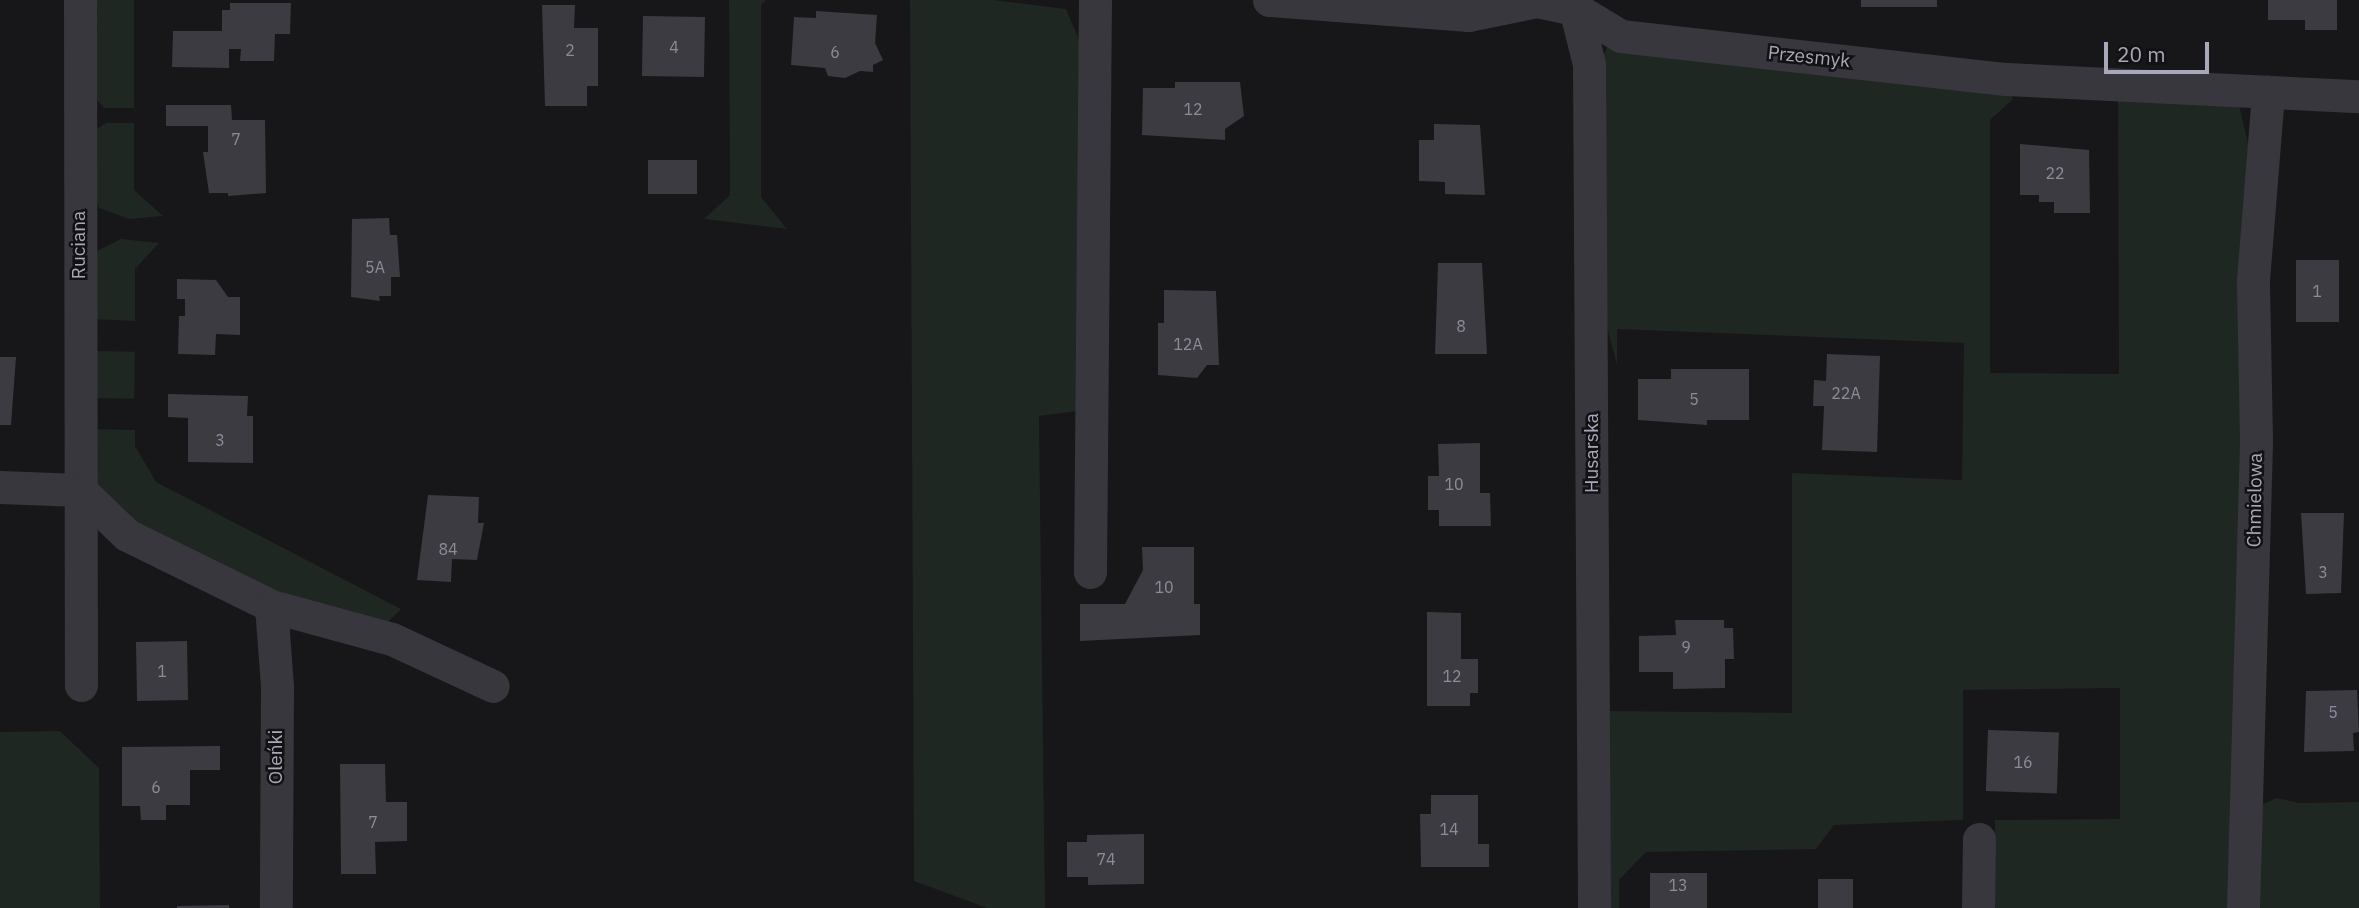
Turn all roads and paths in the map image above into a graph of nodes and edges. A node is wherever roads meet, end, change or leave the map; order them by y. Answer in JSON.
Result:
{"nodes":[{"id":1,"x":80,"y":0,"type":"edge"},
{"id":2,"x":1095,"y":0,"type":"edge"},
{"id":3,"x":1269,"y":0,"type":"edge"},
{"id":4,"x":1575,"y":5,"type":"edge"},
{"id":5,"x":2268,"y":92,"type":"junction"},
{"id":6,"x":2359,"y":96,"type":"edge"},
{"id":7,"x":0,"y":487,"type":"edge"},
{"id":8,"x":80,"y":490,"type":"junction"},
{"id":9,"x":1090,"y":572,"type":"dead end"},
{"id":10,"x":271,"y":606,"type":"junction"},
{"id":11,"x":81,"y":685,"type":"dead end"},
{"id":12,"x":493,"y":686,"type":"dead end"},
{"id":13,"x":1979,"y":839,"type":"dead end"},
{"id":14,"x":276,"y":908,"type":"edge"},
{"id":15,"x":1594,"y":908,"type":"edge"},
{"id":16,"x":1978,"y":908,"type":"edge"},
{"id":17,"x":2243,"y":908,"type":"edge"}],
"edges":[{"from":1,"to":8,"type":"street","name":"Ruciana"},
{"from":2,"to":9,"type":"street"},
{"from":3,"to":4,"type":"street","name":"Przesmyk"},
{"from":4,"to":5,"type":"street","name":"Przesmyk"},
{"from":4,"to":15,"type":"street","name":"Husarska"},
{"from":5,"to":6,"type":"street","name":"Przesmyk"},
{"from":5,"to":17,"type":"street","name":"Chmielowa"},
{"from":7,"to":8,"type":"street"},
{"from":8,"to":10,"type":"street"},
{"from":8,"to":11,"type":"street","name":"Ruciana"},
{"from":10,"to":12,"type":"street"},
{"from":10,"to":14,"type":"street","name":"Oleńki"},
{"from":13,"to":16,"type":"street"}]}
